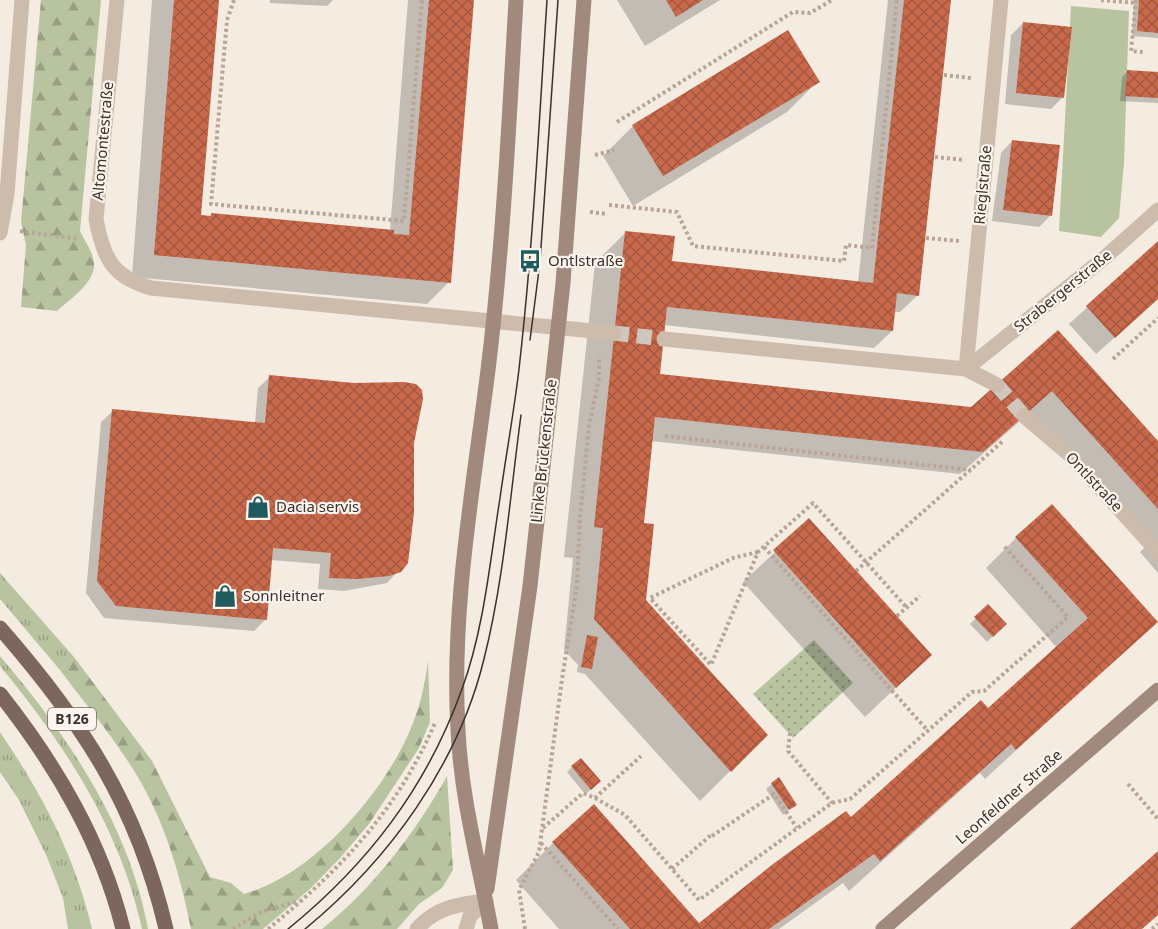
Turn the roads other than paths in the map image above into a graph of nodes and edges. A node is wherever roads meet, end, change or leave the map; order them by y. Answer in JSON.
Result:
{"nodes":[{"id":1,"x":22,"y":0,"type":"edge"},
{"id":2,"x":117,"y":0,"type":"edge"},
{"id":3,"x":516,"y":0,"type":"edge"},
{"id":4,"x":584,"y":0,"type":"edge"},
{"id":5,"x":1001,"y":0,"type":"edge"},
{"id":6,"x":1158,"y":210,"type":"edge"},
{"id":7,"x":0,"y":233,"type":"edge"},
{"id":8,"x":492,"y":321,"type":"junction"},
{"id":9,"x":558,"y":327,"type":"junction"},
{"id":10,"x":614,"y":333,"type":"tunnel mouth"},
{"id":11,"x":664,"y":339,"type":"tunnel mouth"},
{"id":12,"x":966,"y":369,"type":"junction"},
{"id":13,"x":997,"y":385,"type":"tunnel mouth"},
{"id":14,"x":1024,"y":416,"type":"tunnel mouth"},
{"id":15,"x":1158,"y":552,"type":"edge"},
{"id":16,"x":0,"y":628,"type":"edge"},
{"id":17,"x":1158,"y":690,"type":"edge"},
{"id":18,"x":0,"y":694,"type":"edge"},
{"id":19,"x":486,"y":900,"type":"junction"},
{"id":20,"x":123,"y":929,"type":"edge"},
{"id":21,"x":166,"y":929,"type":"edge"},
{"id":22,"x":417,"y":929,"type":"edge"},
{"id":23,"x":466,"y":929,"type":"edge"},
{"id":24,"x":491,"y":929,"type":"edge"},
{"id":25,"x":883,"y":929,"type":"edge"}],
"edges":[{"from":1,"to":7,"type":"street"},
{"from":2,"to":8,"type":"street","name":"Altomontestraße"},
{"from":3,"to":8,"type":"main road","name":"Linke Brückenstraße"},
{"from":4,"to":9,"type":"main road","name":"Linke Brückenstraße"},
{"from":5,"to":12,"type":"street","name":"Rieglstraße"},
{"from":6,"to":12,"type":"street","name":"Strabergerstraße"},
{"from":8,"to":9,"type":"street"},
{"from":8,"to":19,"type":"main road","name":"Linke Brückenstraße"},
{"from":9,"to":10,"type":"street"},
{"from":9,"to":19,"type":"main road","name":"Linke Brückenstraße"},
{"from":11,"to":12,"type":"street"},
{"from":12,"to":13,"type":"street"},
{"from":14,"to":15,"type":"street","name":"Ontlstraße"},
{"from":16,"to":21,"type":"main road","number":"B126"},
{"from":17,"to":25,"type":"main road","name":"Leonfeldner Straße"},
{"from":18,"to":20,"type":"main road","number":"B126"},
{"from":19,"to":22,"type":"street"},
{"from":19,"to":23,"type":"street"},
{"from":19,"to":24,"type":"main road","name":"Linke Brückenstraße"}]}
